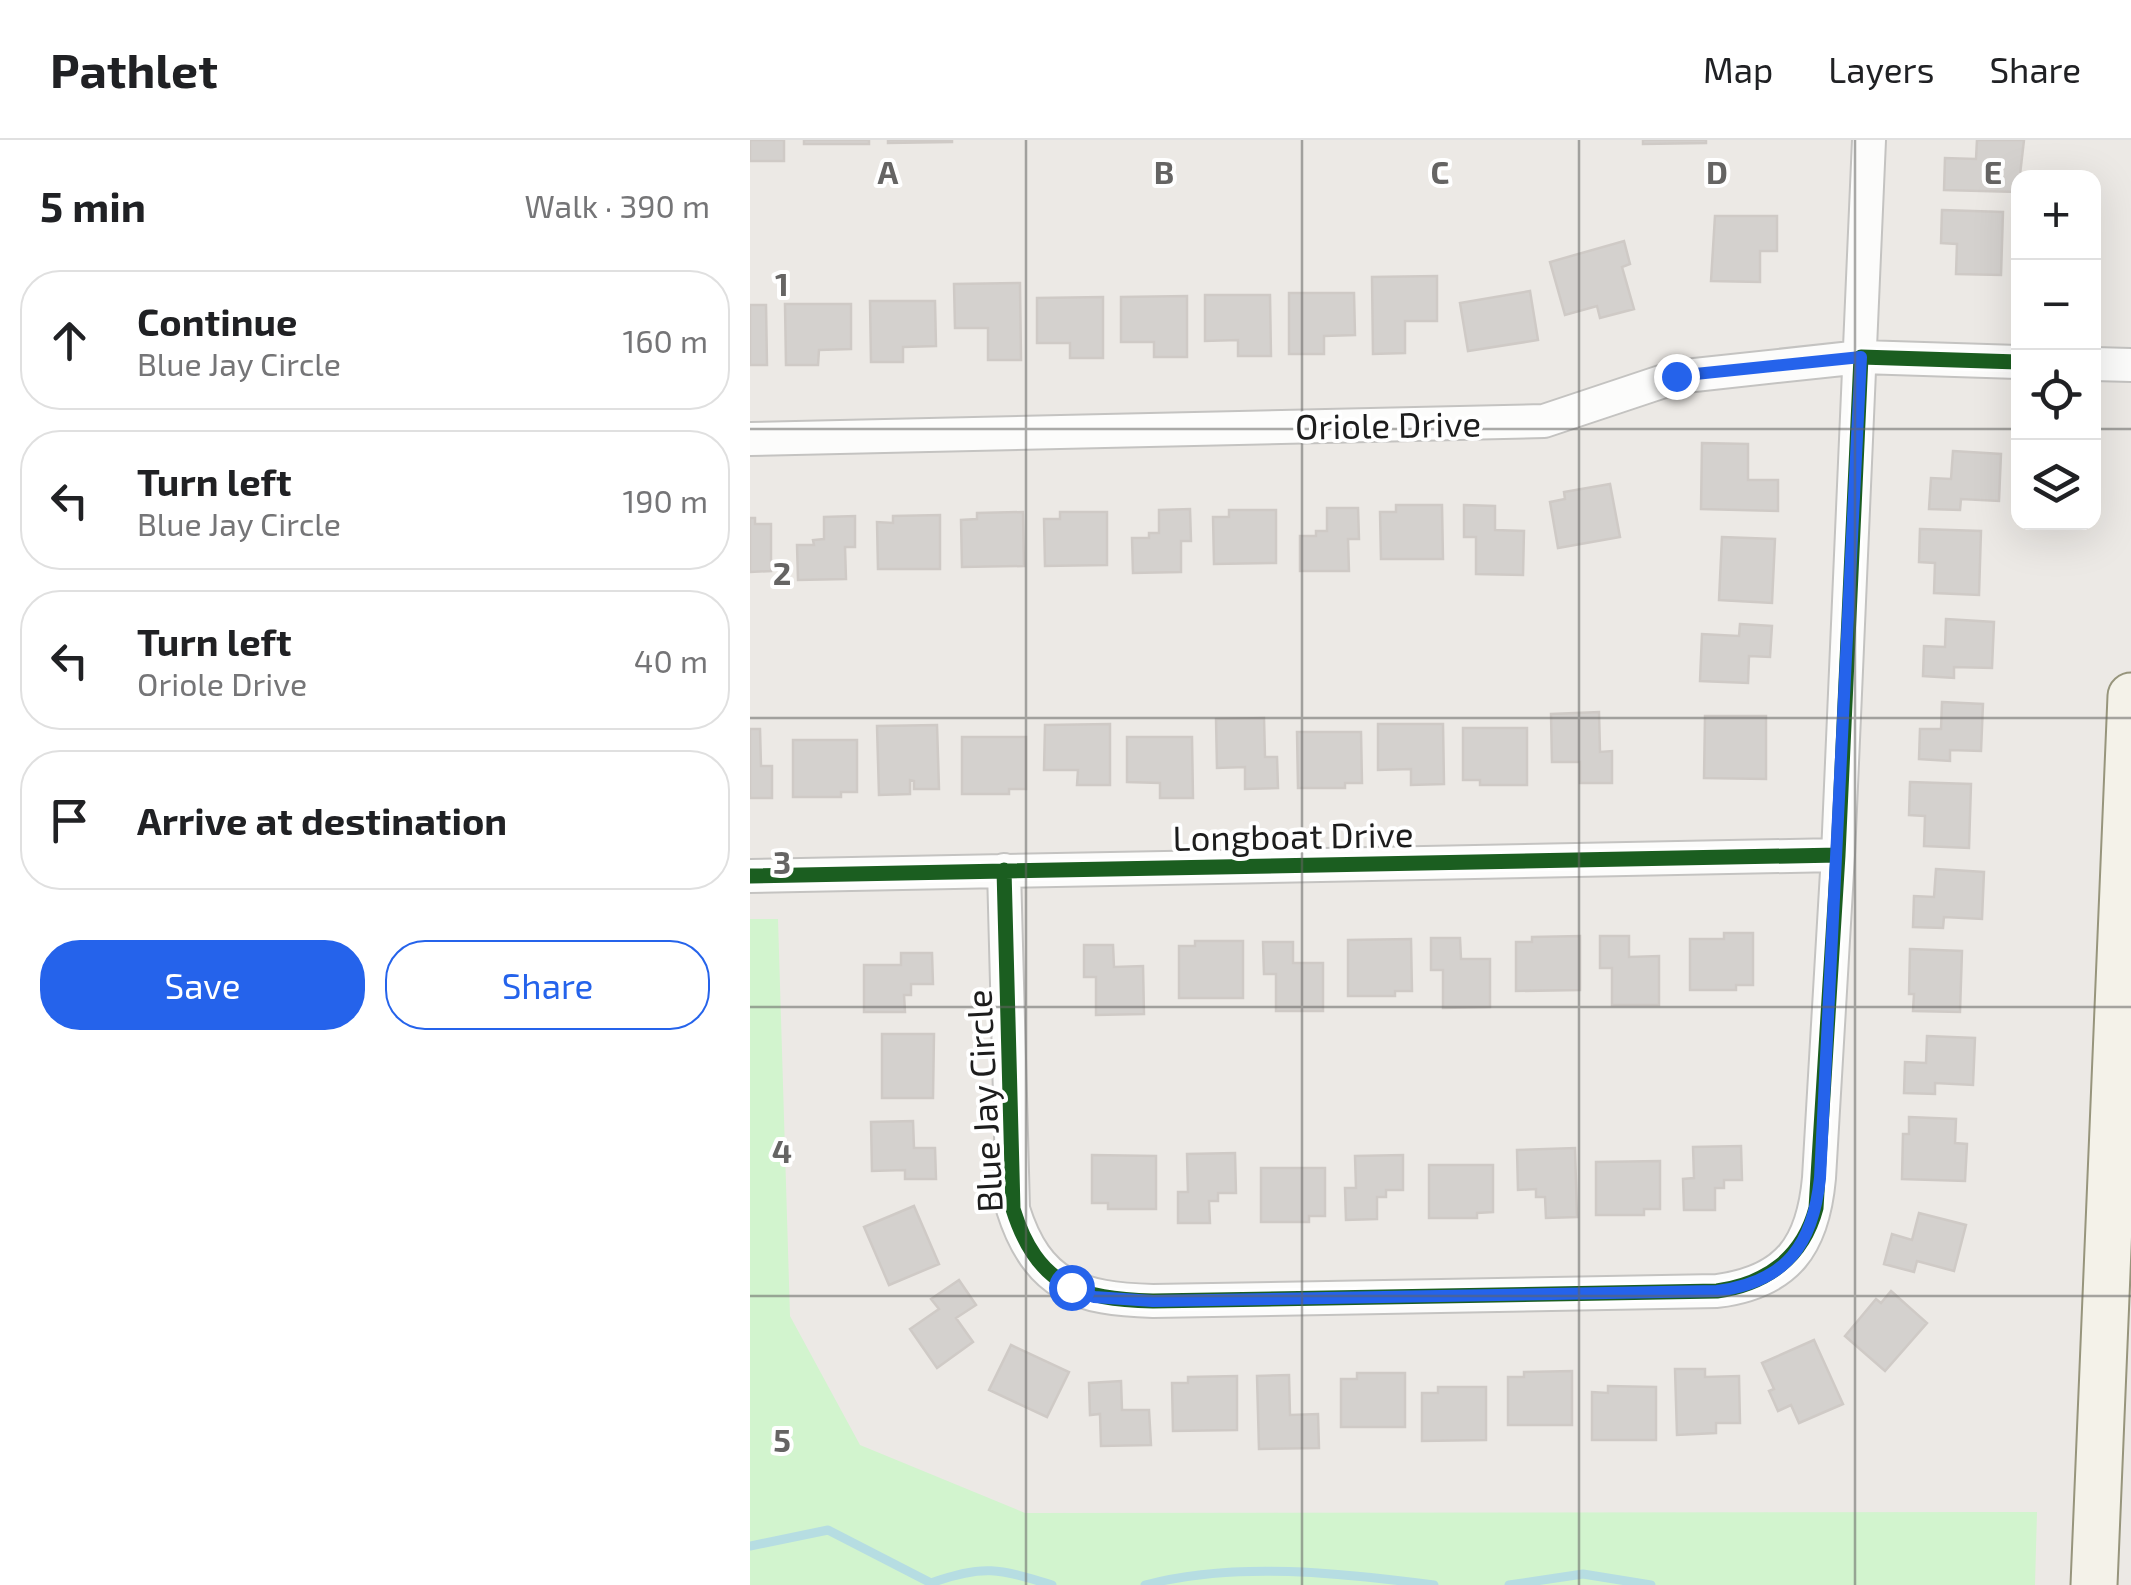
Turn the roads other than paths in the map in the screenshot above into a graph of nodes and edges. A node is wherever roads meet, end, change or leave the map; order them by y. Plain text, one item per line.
1 (1869, 140) edge
2 (1861, 357) junction
3 (2011, 362) edge
4 (2101, 364) edge
5 (2131, 365) edge
6 (750, 439) edge
7 (2131, 696) edge
8 (1838, 855) junction
9 (1004, 870) junction
10 (750, 876) edge
11 (2094, 1585) edge

1 - 2 street, Blue Jay Circle
2 - 3 street, Oriole Drive
2 - 6 street, Oriole Drive
2 - 8 street, Blue Jay Circle
4 - 5 street
7 - 11 street
8 - 9 street, Longboat Drive
8 - 9 street, Blue Jay Circle
9 - 10 street, Longboat Drive

